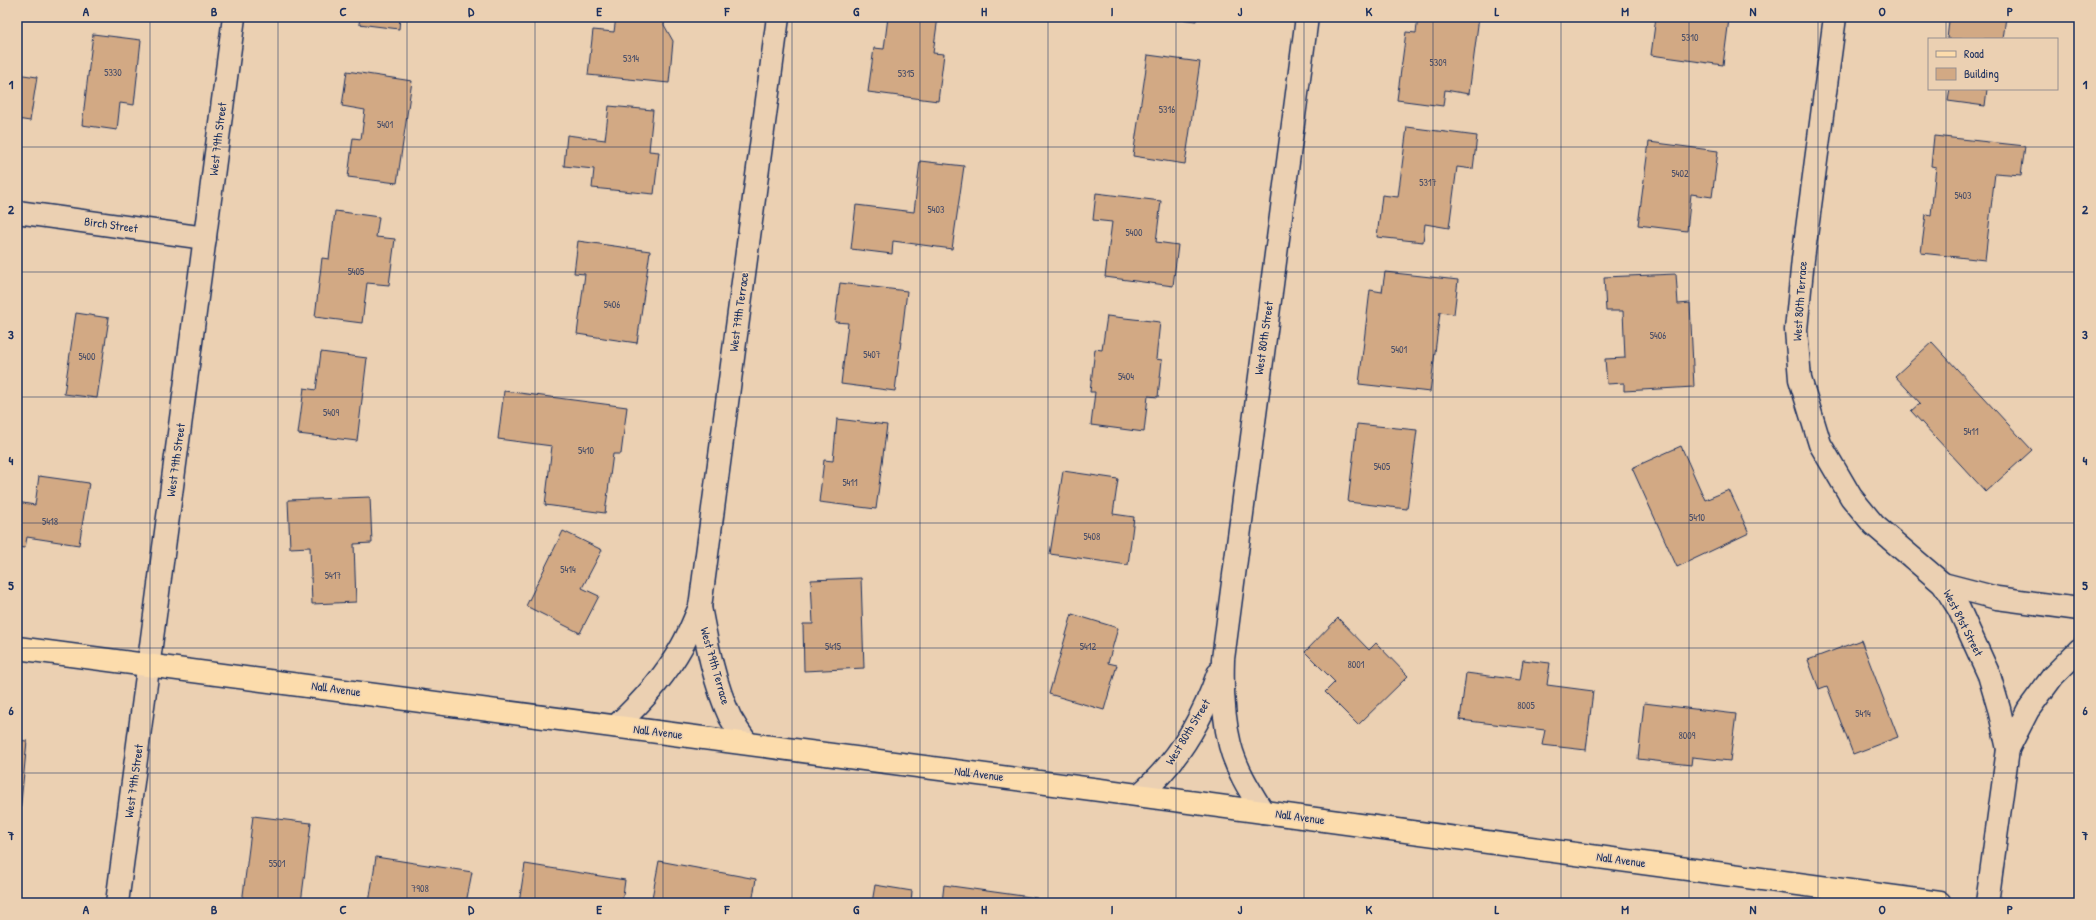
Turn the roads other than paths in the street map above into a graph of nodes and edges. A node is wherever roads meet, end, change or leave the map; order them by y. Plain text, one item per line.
1 (234, 17) edge
2 (778, 17) edge
3 (1307, 17) edge
4 (1835, 17) edge
5 (17, 212) edge
6 (205, 238) junction
7 (1943, 584) junction
8 (700, 607) junction
9 (2079, 609) edge
10 (17, 648) edge
11 (2079, 650) edge
12 (1223, 659) junction
13 (149, 664) junction
14 (616, 726) junction
15 (747, 743) junction
16 (2008, 749) junction
17 (1139, 795) junction
18 (1262, 812) junction
19 (117, 903) edge
20 (1940, 903) edge
21 (1987, 903) edge

1 - 6 street, West 79th Street
2 - 8 street, West 79th Terrace
3 - 12 street, West 80th Street
4 - 7 street, West 80th Terrace
5 - 6 street, Birch Street
6 - 13 street, West 79th Street
7 - 9 street, West 81st Street
7 - 16 street, West 81st Street
8 - 14 street, West 79th Terrace
8 - 15 street, West 79th Terrace
10 - 13 main road, Nall Avenue
11 - 16 street, West 81st Street
12 - 17 street, West 80th Street
12 - 18 street, West 80th Street
13 - 14 main road, Nall Avenue
13 - 19 street, West 79th Street
14 - 15 main road, Nall Avenue
15 - 17 main road, Nall Avenue
16 - 21 street, West 81st Street
17 - 18 main road, Nall Avenue
18 - 20 main road, Nall Avenue

